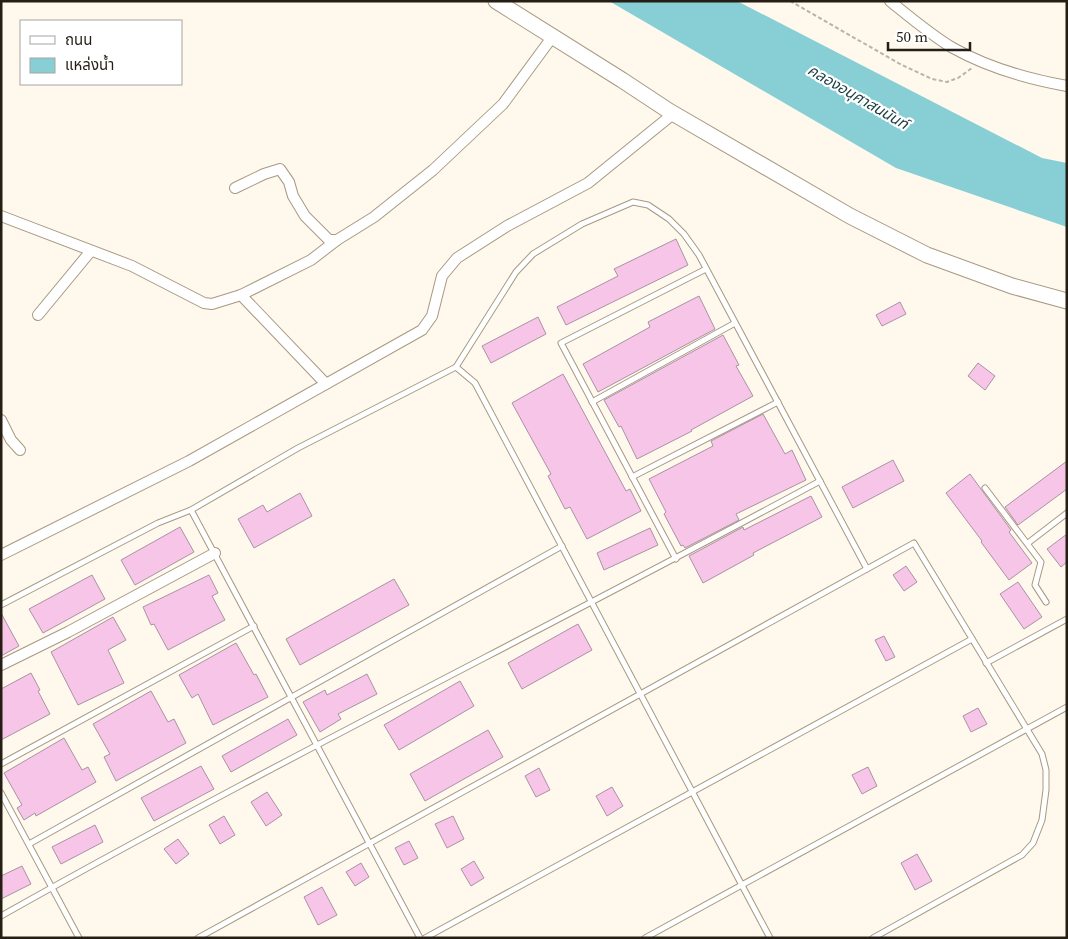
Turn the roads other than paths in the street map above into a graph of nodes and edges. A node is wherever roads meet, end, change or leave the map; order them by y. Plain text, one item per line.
1 (496, 1) edge
2 (890, 1) edge
3 (552, 36) junction
4 (1067, 86) edge
5 (673, 114) junction
6 (235, 188) dead end
7 (1, 216) edge
8 (337, 240) junction
9 (90, 252) junction
10 (706, 269) junction
11 (241, 295) junction
12 (1067, 301) edge
13 (38, 315) dead end
14 (735, 323) junction
15 (456, 367) junction
16 (326, 384) junction
17 (592, 402) junction
18 (778, 402) junction
19 (1, 420) edge
20 (20, 450) dead end
21 (632, 478) junction
22 (820, 481) junction
23 (986, 488) dead end
24 (191, 510) junction
25 (1067, 513) edge
26 (1028, 544) junction
27 (562, 546) junction
28 (215, 553) junction
29 (1, 555) edge
30 (676, 559) junction
31 (867, 569) junction
32 (591, 601) junction
33 (1046, 602) dead end
34 (1, 605) edge
35 (1067, 619) edge
36 (254, 626) junction
37 (972, 639) junction
38 (986, 663) junction
39 (1, 665) edge
40 (640, 694) junction
41 (292, 697) junction
42 (1067, 707) edge
43 (1026, 729) junction
44 (317, 745) junction
45 (1, 764) edge
46 (692, 792) junction
47 (1, 793) edge
48 (370, 843) junction
49 (28, 844) junction
50 (742, 885) junction
51 (52, 887) junction
52 (1, 916) edge
53 (79, 938) edge
54 (198, 938) edge
55 (420, 938) edge
56 (425, 938) edge
57 (644, 938) edge
58 (770, 938) edge
59 (873, 938) edge

1 - 3 main road
2 - 4 street
3 - 5 main road
3 - 8 street
5 - 12 main road
5 - 16 street
6 - 8 street
7 - 9 street
8 - 11 street
9 - 11 street
9 - 13 street
10 - 14 lane
10 - 15 lane
10 - 17 lane
11 - 16 street
14 - 17 lane
14 - 18 lane
15 - 24 lane
15 - 27 lane
16 - 29 street
17 - 21 lane
18 - 21 lane
18 - 22 lane
19 - 20 street
21 - 30 lane
22 - 30 lane
22 - 31 lane
23 - 26 lane
24 - 28 lane
24 - 34 lane
25 - 26 lane
26 - 33 lane
27 - 32 lane
27 - 41 lane
28 - 36 lane
28 - 39 street
30 - 32 lane
31 - 37 lane
31 - 40 lane
32 - 40 lane
32 - 44 lane
35 - 38 lane
36 - 41 lane
36 - 45 lane
37 - 38 lane
37 - 46 lane
38 - 43 lane
40 - 46 lane
40 - 48 lane
41 - 44 lane
41 - 49 lane
42 - 43 lane
43 - 50 lane
43 - 59 lane
44 - 48 lane
44 - 51 lane
46 - 50 lane
46 - 56 lane
47 - 49 lane
48 - 54 lane
48 - 55 lane
49 - 51 lane
50 - 57 lane
50 - 58 lane
51 - 52 lane
51 - 53 lane

